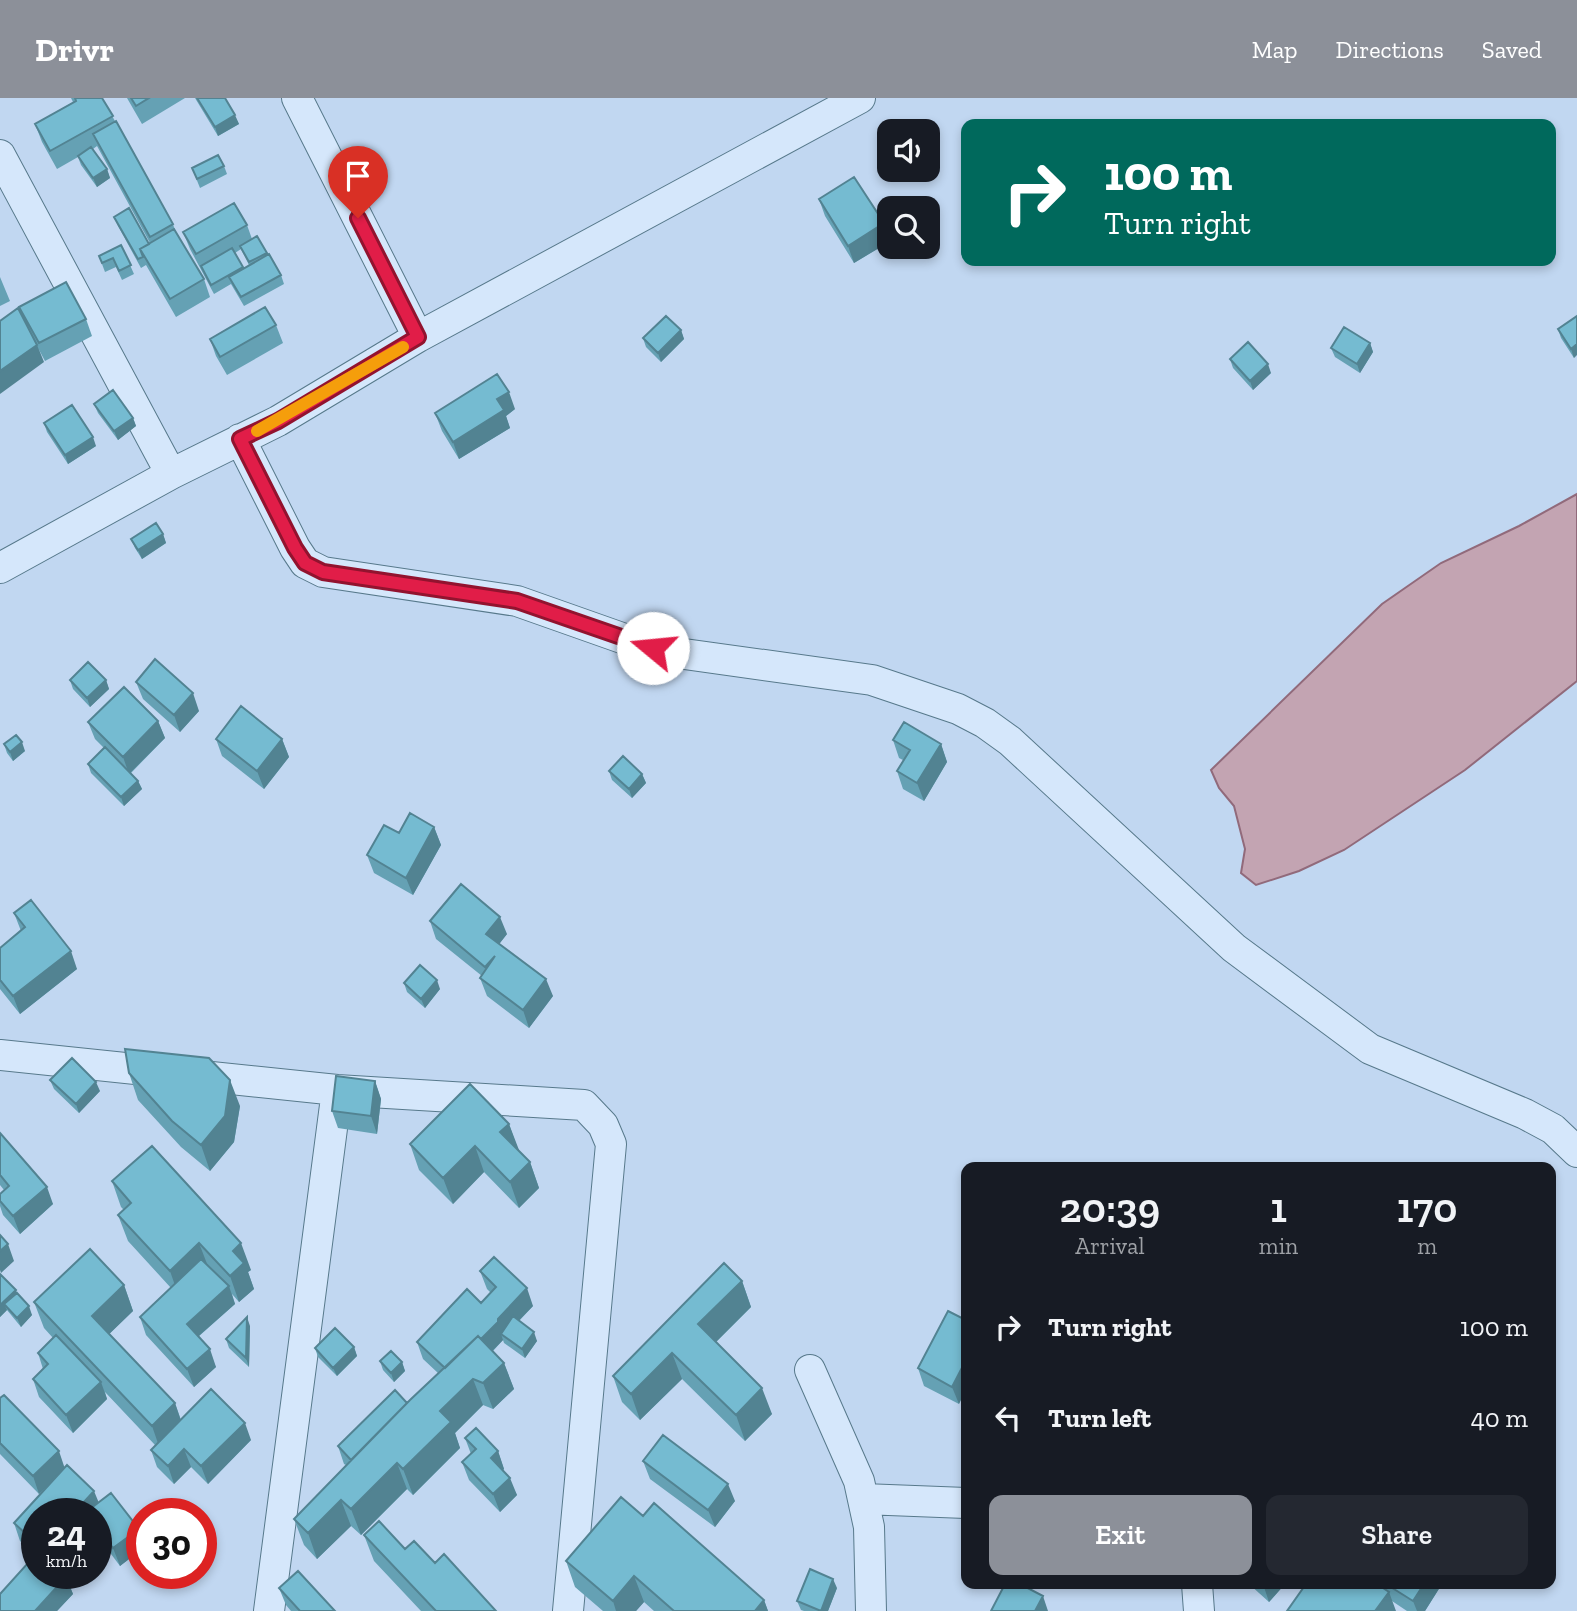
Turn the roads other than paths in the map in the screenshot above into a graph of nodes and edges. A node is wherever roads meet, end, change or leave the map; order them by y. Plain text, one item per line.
1 (297, 98) edge
2 (860, 98) edge
3 (0, 155) edge
4 (418, 337) junction
5 (240, 439) junction
6 (171, 474) junction
7 (0, 568) edge
8 (0, 1055) edge
9 (337, 1090) junction
10 (1577, 1152) edge
11 (810, 1370) dead end
12 (863, 1499) junction
13 (961, 1503) edge
14 (1197, 1589) edge
15 (269, 1611) edge
16 (568, 1611) edge
17 (871, 1611) edge
18 (1199, 1611) edge

1 - 4 street
2 - 4 street
3 - 6 street
4 - 5 street
5 - 6 street
5 - 10 street
6 - 7 street
8 - 9 street
9 - 15 street
9 - 16 street
11 - 12 street
12 - 13 street
12 - 17 street
14 - 18 street

